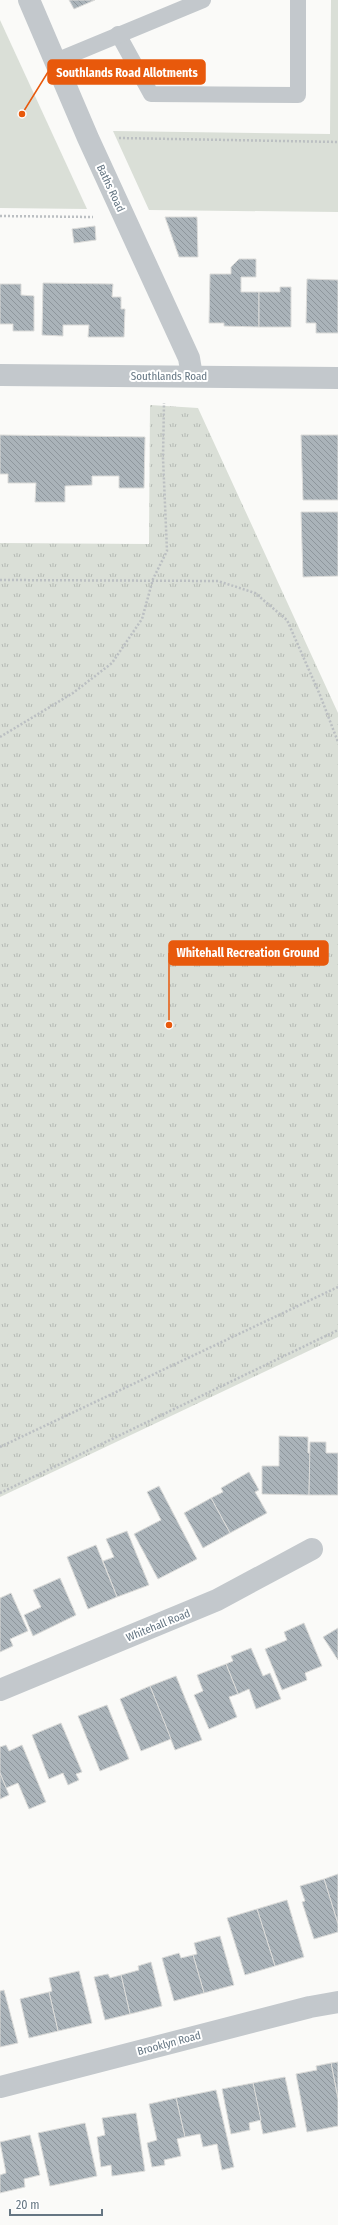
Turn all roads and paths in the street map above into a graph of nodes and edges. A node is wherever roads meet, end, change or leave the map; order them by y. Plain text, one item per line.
1 (29, 0) edge
2 (203, 0) edge
3 (298, 0) edge
4 (118, 34) junction
5 (56, 61) junction
6 (88, 138) junction
7 (338, 142) edge
8 (0, 216) edge
9 (125, 217) junction
10 (0, 375) edge
11 (164, 376) junction
12 (192, 376) junction
13 (338, 378) edge
14 (153, 579) junction
15 (0, 580) edge
16 (0, 737) edge
17 (338, 742) edge
18 (338, 1287) edge
19 (338, 1330) edge
20 (0, 1447) edge
21 (0, 1493) edge
22 (312, 1549) dead end
23 (0, 1690) edge
24 (338, 2002) edge
25 (0, 2087) edge

1 - 5 street, Baths Road
2 - 4 lane
3 - 4 lane
4 - 5 lane
5 - 6 street, Baths Road
6 - 7 path
6 - 9 street, Baths Road
8 - 9 path
9 - 12 street, Baths Road
10 - 11 street, Southlands Road
11 - 12 street, Southlands Road
11 - 14 path
12 - 13 street, Southlands Road
14 - 15 path
14 - 16 path
14 - 17 path
18 - 20 path
19 - 21 path
22 - 23 street, Whitehall Road
24 - 25 street, Brooklyn Road

